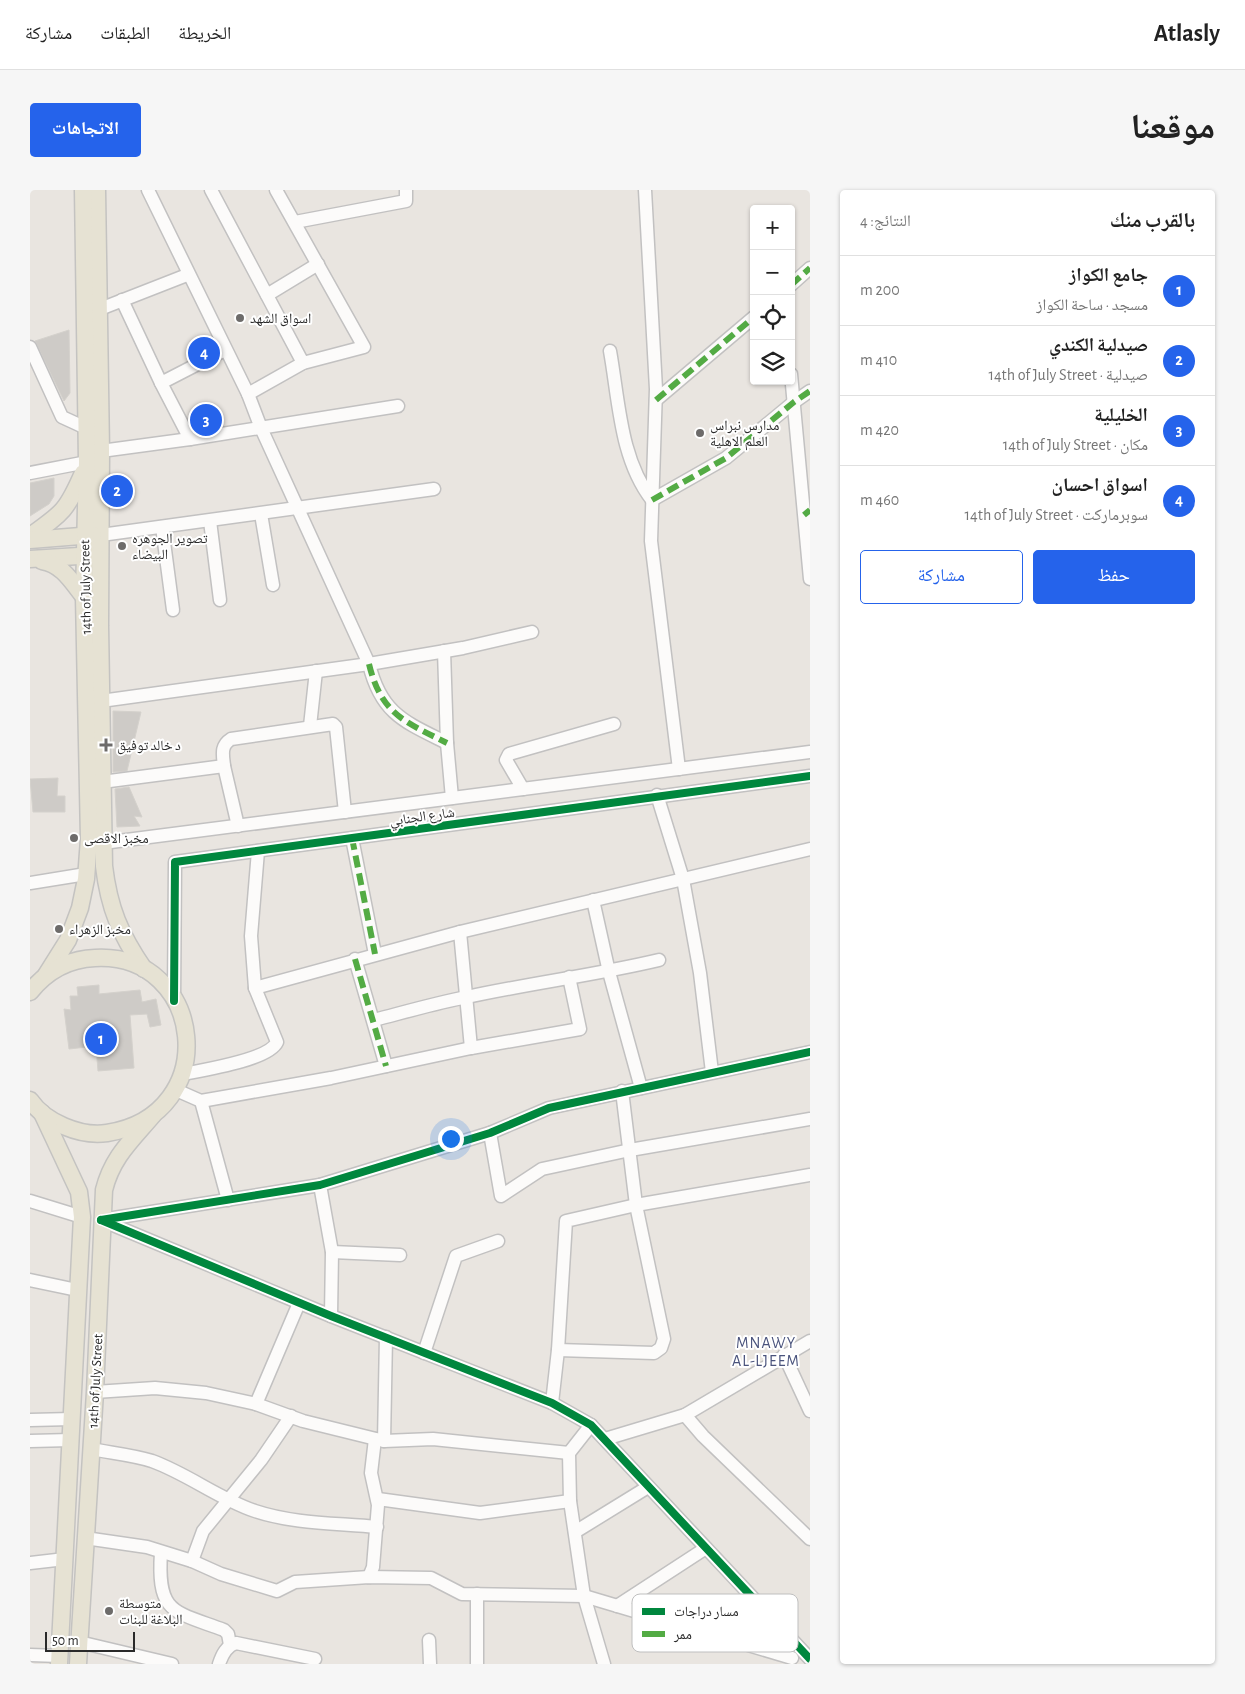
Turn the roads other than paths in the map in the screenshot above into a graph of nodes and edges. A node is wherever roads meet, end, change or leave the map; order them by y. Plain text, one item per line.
1 (83, 190) edge
2 (97, 190) edge
3 (148, 190) edge
4 (211, 190) edge
5 (276, 190) edge
6 (406, 190) edge
7 (646, 190) edge
8 (295, 222) junction
9 (318, 264) junction
10 (810, 268) edge
11 (187, 275) junction
12 (795, 281) edge
13 (267, 295) junction
14 (122, 300) junction
15 (100, 309) junction
16 (750, 320) edge
17 (30, 347) edge
18 (225, 350) junction
19 (610, 351) dead end
20 (303, 363) junction
21 (161, 383) junction
22 (792, 385) edge
23 (810, 391) edge
24 (248, 394) junction
25 (656, 400) junction
26 (794, 402) junction
27 (398, 406) dead end
28 (86, 428) junction
29 (261, 428) junction
30 (190, 439) junction
31 (101, 451) junction
32 (88, 462) junction
33 (30, 473) edge
34 (434, 489) dead end
35 (652, 500) junction
36 (299, 509) junction
37 (807, 513) edge
38 (261, 514) junction
39 (210, 521) junction
40 (162, 527) junction
41 (92, 536) junction
42 (30, 538) edge
43 (92, 555) junction
44 (31, 559) edge
45 (810, 579) edge
46 (273, 585) dead end
47 (84, 597) junction
48 (220, 600) dead end
49 (173, 610) dead end
50 (532, 632) dead end
51 (444, 651) junction
52 (369, 664) junction
53 (316, 671) junction
54 (101, 701) junction
55 (614, 724) dead end
56 (310, 726) junction
57 (447, 743) junction
58 (810, 752) edge
59 (224, 766) junction
60 (679, 769) junction
61 (810, 776) edge
62 (102, 782) junction
63 (523, 789) junction
64 (657, 796) junction
65 (452, 798) junction
66 (345, 812) junction
67 (238, 826) junction
68 (352, 838) junction
69 (103, 843) junction
70 (810, 849) edge
71 (258, 851) junction
72 (86, 874) junction
73 (683, 879) junction
74 (30, 883) edge
75 (593, 900) junction
76 (460, 932) junction
77 (375, 954) junction
78 (355, 959) junction
79 (660, 960) dead end
80 (144, 969) junction
81 (609, 972) junction
82 (569, 977) junction
83 (36, 983) edge
84 (256, 988) junction
85 (466, 997) junction
86 (174, 1001) junction
87 (374, 1020) junction
88 (471, 1048) junction
89 (810, 1052) edge
90 (386, 1066) junction
91 (712, 1072) junction
92 (183, 1074) junction
93 (641, 1088) junction
94 (176, 1090) junction
95 (622, 1091) junction
96 (201, 1101) junction
97 (34, 1105) edge
98 (153, 1115) junction
99 (810, 1120) edge
100 (490, 1134) junction
101 (630, 1150) junction
102 (810, 1175) edge
103 (320, 1185) junction
104 (228, 1200) junction
105 (30, 1201) edge
106 (636, 1205) junction
107 (82, 1217) junction
108 (101, 1220) junction
109 (498, 1241) dead end
110 (332, 1252) junction
111 (400, 1255) dead end
112 (30, 1280) edge
113 (77, 1290) junction
114 (299, 1302) junction
115 (331, 1316) junction
116 (386, 1337) junction
117 (810, 1341) edge
118 (558, 1350) junction
119 (424, 1353) junction
120 (784, 1355) junction
121 (95, 1392) junction
122 (552, 1402) junction
123 (256, 1404) junction
124 (810, 1411) edge
125 (686, 1415) junction
126 (291, 1416) junction
127 (72, 1419) junction
128 (30, 1420) edge
129 (591, 1425) junction
130 (71, 1440) junction
131 (379, 1440) junction
132 (605, 1440) junction
133 (30, 1441) edge
134 (91, 1449) junction
135 (569, 1454) junction
136 (648, 1487) junction
137 (378, 1499) junction
138 (228, 1500) junction
139 (570, 1501) junction
140 (377, 1527) junction
141 (575, 1532) junction
142 (85, 1538) junction
143 (810, 1539) edge
144 (706, 1548) junction
145 (161, 1552) junction
146 (65, 1559) junction
147 (192, 1561) junction
148 (30, 1563) edge
149 (369, 1577) junction
150 (477, 1594) junction
151 (635, 1594) edge
152 (749, 1594) edge
153 (584, 1596) junction
154 (632, 1596) edge
155 (616, 1606) junction
156 (632, 1611) edge
157 (429, 1640) dead end
158 (79, 1642) junction
159 (230, 1644) junction
160 (798, 1646) edge
161 (772, 1652) edge
162 (30, 1656) edge
163 (792, 1658) dead end
164 (315, 1659) dead end
165 (810, 1659) edge
166 (60, 1660) edge
167 (78, 1664) edge
168 (172, 1664) edge
169 (219, 1664) edge
170 (430, 1664) edge
171 (477, 1664) edge
172 (604, 1664) edge

1 - 28 main road, 14th of July Street
2 - 15 main road, 14th of July Street
3 - 11 street
4 - 13 street
5 - 8 street
6 - 8 street
7 - 25 street
8 - 9 street
9 - 13 street
9 - 20 street
10 - 12 street
11 - 14 street
11 - 18 street
13 - 20 street
14 - 15 street
14 - 21 street
15 - 31 main road, 14th of July Street
16 - 25 street
17 - 28 street
18 - 21 street
18 - 24 street
19 - 35 street
20 - 24 street
21 - 30 street
22 - 26 street
23 - 26 street
24 - 29 street
25 - 35 street
26 - 35 street
26 - 37 street
27 - 29 street
28 - 32 main road, 14th of July Street
29 - 30 street
29 - 36 street
30 - 31 street
31 - 41 main road, 14th of July Street
32 - 33 street
32 - 41 main road, 14th of July Street
32 - 42 main road
34 - 36 street
35 - 60 street
36 - 38 street
36 - 52 street
37 - 45 street
38 - 39 street
38 - 46 street
39 - 40 street
39 - 48 street
40 - 41 street
40 - 49 street
41 - 42 main road
41 - 43 main road, 14th of July Street
43 - 44 main road
43 - 47 main road, 14th of July Street
43 - 54 main road, 14th of July Street
44 - 47 main road
47 - 72 main road, 14th of July Street
50 - 51 street
51 - 52 street
51 - 57 street
52 - 53 street
52 - 57 street
53 - 54 street
53 - 56 street
54 - 62 main road, 14th of July Street
55 - 63 street
56 - 59 street
56 - 66 street
57 - 65 street
58 - 60 street, شارع الجنابي
59 - 62 street
59 - 67 street
60 - 63 street, شارع الجنابي
61 - 64 street, شارع الجنابي
62 - 69 main road, 14th of July Street
63 - 65 street, شارع الجنابي
64 - 68 street, شارع الجنابي
64 - 73 street
65 - 66 street, شارع الجنابي
66 - 67 street, شارع الجنابي
67 - 69 street, شارع الجنابي
68 - 71 street, شارع الجنابي
68 - 77 street
69 - 80 main road, 14th of July Street
70 - 73 street
71 - 84 street
71 - 86 street, شارع الجنابي
72 - 74 street
72 - 83 main road, 14th of July Street
73 - 75 street
73 - 91 street
75 - 76 street
75 - 81 street
76 - 77 street
76 - 85 street
77 - 78 street
78 - 84 street
78 - 87 street
79 - 81 street
80 - 83 main road
80 - 86 main road, 14th of July Street
81 - 82 street
81 - 93 street
82 - 85 street
82 - 88 street
84 - 92 street
85 - 87 street
85 - 88 street
86 - 92 main road, 14th of July Street
87 - 90 street
88 - 90 street
89 - 91 street
90 - 96 street
91 - 93 street
92 - 94 main road, 14th of July Street
93 - 95 street
94 - 96 street
94 - 98 main road, 14th of July Street
95 - 100 street
95 - 101 street
96 - 104 street
97 - 98 main road
97 - 107 main road, 14th of July Street
98 - 108 main road, 14th of July Street
99 - 101 street
100 - 101 street
100 - 103 street
101 - 106 street
102 - 106 street
103 - 104 street
103 - 110 street
104 - 108 street
105 - 107 street
106 - 118 street
106 - 118 street
107 - 113 main road, 14th of July Street
108 - 114 street
108 - 121 main road, 14th of July Street
109 - 119 street
110 - 111 street
110 - 115 street
112 - 113 street
113 - 127 main road, 14th of July Street
114 - 115 street
114 - 123 street
115 - 116 street
116 - 119 street
116 - 131 street
117 - 120 street
118 - 122 street
119 - 122 street
120 - 124 street
120 - 125 street
121 - 123 street
121 - 134 main road, 14th of July Street
122 - 129 street
123 - 126 street
125 - 132 street
125 - 143 street
126 - 131 street
126 - 138 street
127 - 128 street
127 - 130 main road, 14th of July Street
129 - 132 street
129 - 135 street
130 - 133 street
130 - 146 main road, 14th of July Street
131 - 135 street
131 - 137 street
132 - 136 street
134 - 138 street
134 - 142 main road, 14th of July Street
135 - 139 street
136 - 141 street
136 - 144 street
137 - 139 street
137 - 140 street
138 - 140 street
138 - 147 street
139 - 141 street
140 - 149 street
141 - 153 street
142 - 145 street
142 - 158 main road, 14th of July Street
144 - 151 street
144 - 152 street
145 - 147 street
145 - 159 street
146 - 148 street
146 - 166 main road, 14th of July Street
147 - 149 street
149 - 150 street
150 - 153 street
150 - 171 street
153 - 155 street
153 - 172 street
154 - 155 street
155 - 156 street
157 - 170 street
158 - 167 main road, 14th of July Street
158 - 168 street
159 - 164 street
159 - 169 street
160 - 165 street
161 - 163 street
162 - 166 street

